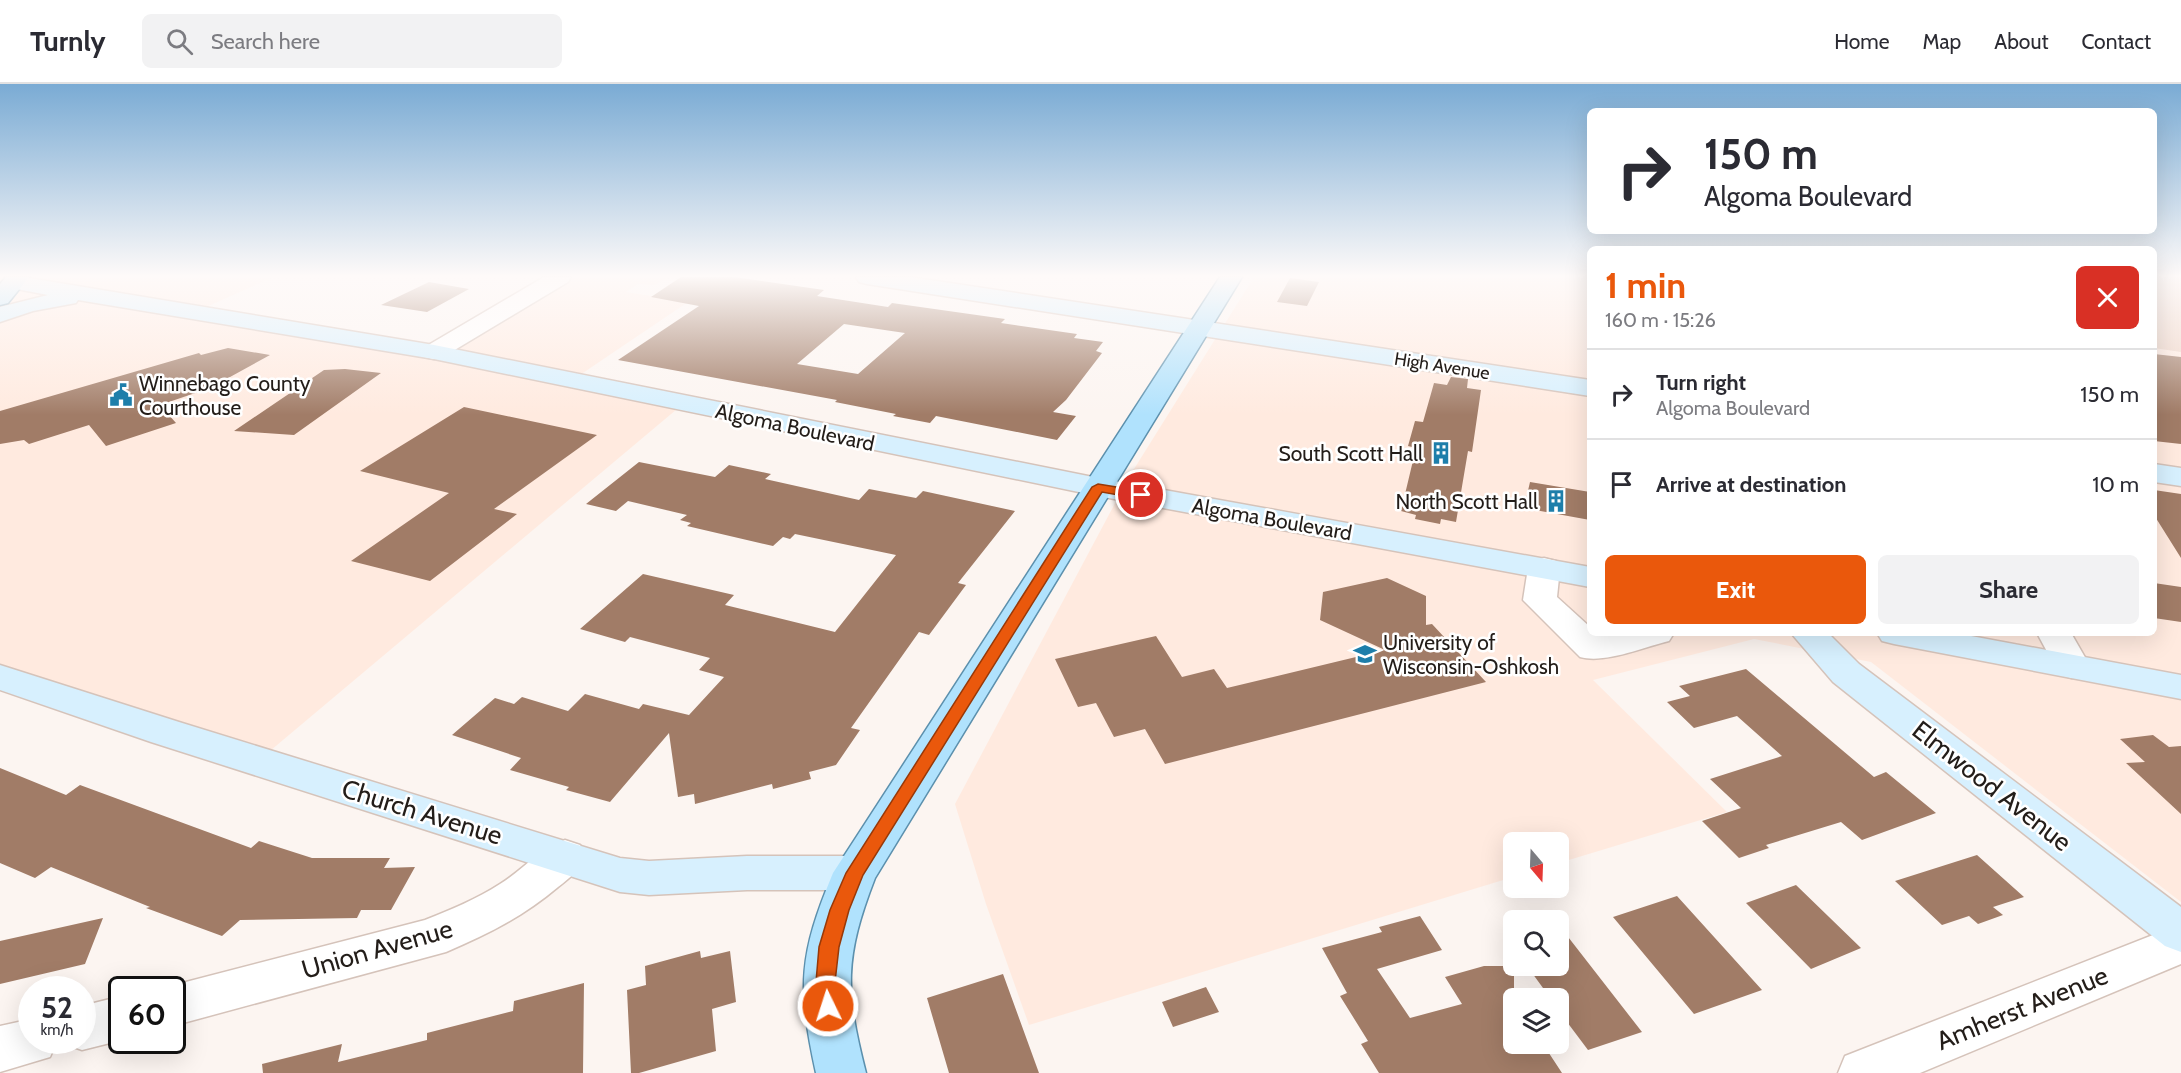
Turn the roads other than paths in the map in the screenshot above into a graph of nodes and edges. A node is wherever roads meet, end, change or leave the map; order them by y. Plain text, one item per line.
1 (262, 323) edge
2 (482, 323) edge
3 (1181, 323) edge
4 (1202, 323) edge
5 (1200, 326) junction
6 (434, 352) junction
7 (1587, 388) edge
8 (2157, 473) edge
9 (2181, 477) edge
10 (1098, 487) junction
11 (1544, 568) junction
12 (1587, 576) edge
13 (1645, 636) edge
14 (1811, 636) edge
15 (1910, 636) edge
16 (2056, 636) edge
17 (2072, 666) junction
18 (0, 677) edge
19 (2181, 687) edge
20 (565, 857) junction
21 (855, 873) junction
22 (2181, 933) edge
23 (2181, 943) edge
24 (186, 1001) edge
25 (18, 1044) edge
26 (0, 1049) edge
27 (841, 1073) edge
28 (1863, 1073) edge

1 - 6 main road, Algoma Boulevard
2 - 6 street
3 - 5 main road, High Avenue
4 - 5 main road
5 - 7 main road, High Avenue
5 - 10 main road
6 - 10 main road, Algoma Boulevard
8 - 9 main road
10 - 11 main road, Algoma Boulevard
10 - 21 main road
11 - 12 main road, Algoma Boulevard
11 - 13 street
14 - 22 main road, Elmwood Avenue
15 - 17 main road
16 - 17 street
17 - 19 main road
18 - 20 main road, Church Avenue
20 - 21 main road, Church Avenue
20 - 24 street, Union Avenue
21 - 27 main road
23 - 28 street, Amherst Avenue
25 - 26 street

